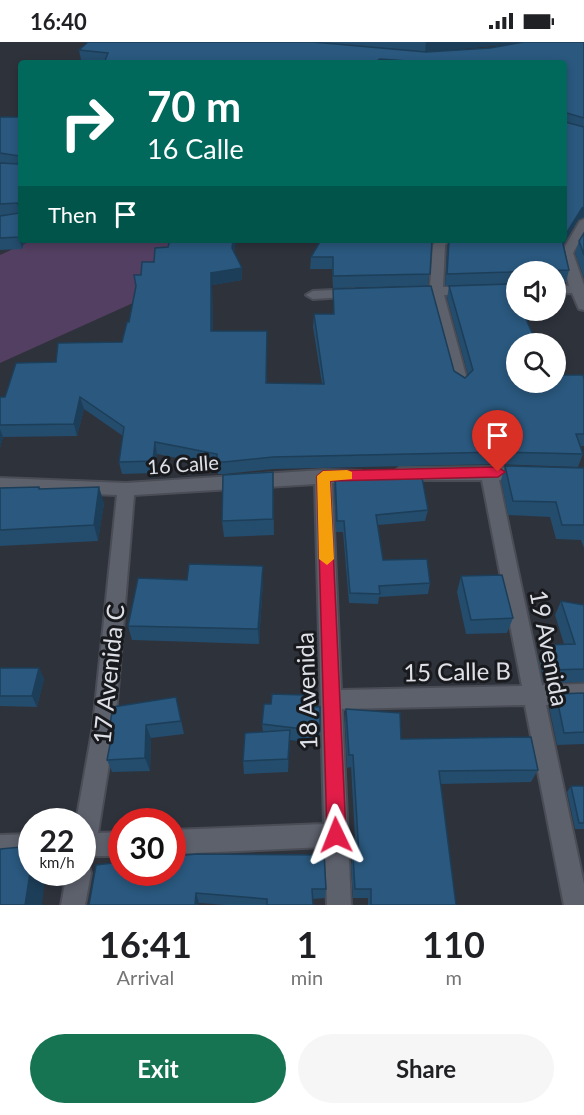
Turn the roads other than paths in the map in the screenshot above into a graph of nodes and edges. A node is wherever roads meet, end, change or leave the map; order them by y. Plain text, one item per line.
1 (584, 223) edge
2 (441, 243) edge
3 (506, 290) edge
4 (580, 290) edge
5 (436, 291) junction
6 (396, 292) edge
7 (372, 293) edge
8 (313, 295) dead end
9 (584, 306) edge
10 (461, 384) edge
11 (489, 472) junction
12 (540, 474) edge
13 (323, 476) junction
14 (0, 484) edge
15 (126, 489) junction
16 (584, 694) edge
17 (534, 695) junction
18 (331, 700) junction
19 (90, 808) edge
20 (336, 835) junction
21 (186, 841) edge
22 (18, 846) edge
23 (0, 847) edge
24 (77, 886) edge
25 (73, 905) edge
26 (339, 905) edge
27 (576, 905) edge

1 - 4 street
2 - 5 street
3 - 5 street
4 - 9 street
5 - 6 street
5 - 10 street
7 - 8 street
11 - 12 street, 16 Calle
11 - 13 street, 16 Calle
11 - 17 street, 19 Avenida
13 - 15 street, 16 Calle
13 - 18 street, 18 Avenida
14 - 15 street, 16 Calle
15 - 19 street, 17 Avenida C
16 - 17 street, 15 Calle B
17 - 18 street, 15 Calle B
17 - 27 street, 19 Avenida
18 - 20 street, 18 Avenida
20 - 21 street
20 - 26 street, 18 Avenida
22 - 23 street
24 - 25 street

